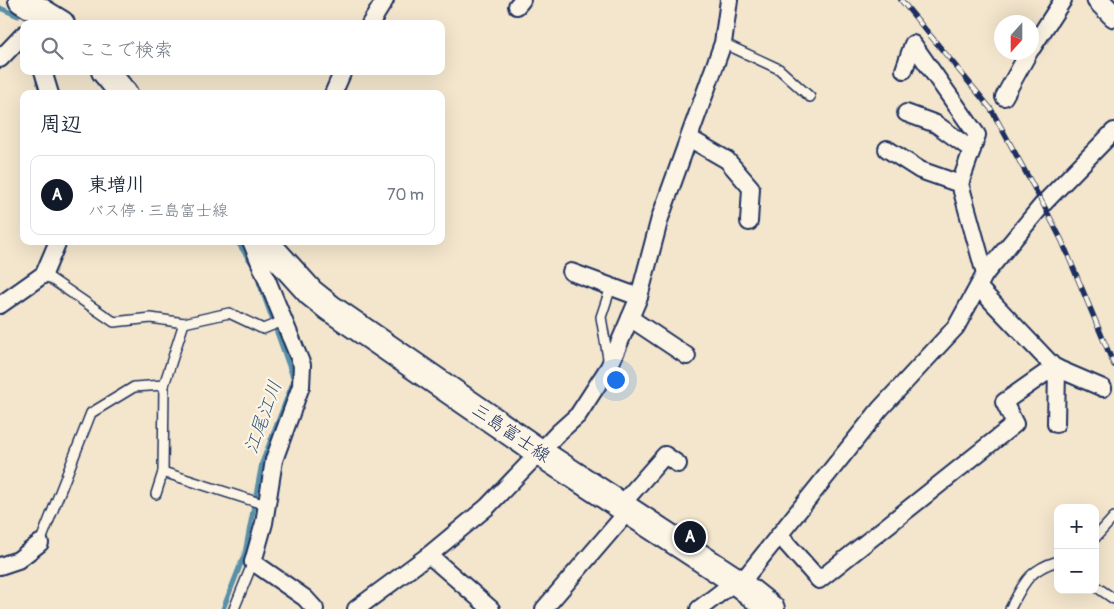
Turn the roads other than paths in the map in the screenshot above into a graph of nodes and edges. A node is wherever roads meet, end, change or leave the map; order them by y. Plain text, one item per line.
1 (385, 0) edge
2 (729, 0) edge
3 (1063, 0) edge
4 (1098, 0) edge
5 (26, 9) edge
6 (1114, 16) edge
7 (52, 20) edge
8 (372, 20) edge
9 (1039, 37) edge
10 (20, 38) edge
11 (723, 43) junction
12 (0, 59) edge
13 (1025, 60) edge
14 (904, 70) dead end
15 (44, 75) edge
16 (108, 75) edge
17 (341, 75) edge
18 (49, 90) edge
19 (121, 90) edge
20 (335, 90) edge
21 (810, 97) dead end
22 (1004, 97) dead end
23 (906, 113) dead end
24 (1114, 131) edge
25 (689, 138) junction
26 (887, 149) dead end
27 (972, 150) junction
28 (960, 184) junction
29 (748, 222) dead end
30 (56, 245) edge
31 (253, 245) edge
32 (268, 245) edge
33 (571, 272) dead end
34 (44, 274) junction
35 (982, 281) junction
36 (611, 287) junction
37 (639, 297) junction
38 (0, 305) edge
39 (630, 318) junction
40 (283, 322) junction
41 (184, 323) junction
42 (687, 356) dead end
43 (609, 367) junction
44 (1055, 367) junction
45 (164, 385) junction
46 (1103, 388) dead end
47 (1056, 424) dead end
48 (539, 452) junction
49 (678, 464) dead end
50 (163, 472) junction
51 (156, 494) dead end
52 (266, 505) junction
53 (625, 507) junction
54 (1114, 517) edge
55 (1099, 534) edge
56 (780, 536) junction
57 (40, 543) joint
58 (429, 555) junction
59 (252, 562) junction
60 (1054, 562) edge
61 (0, 566) edge
62 (738, 583) junction
63 (1099, 589) edge
64 (1114, 599) edge
65 (234, 609) edge
66 (315, 609) edge
67 (356, 609) edge
68 (491, 609) edge
69 (544, 609) edge
70 (699, 609) edge
71 (771, 609) edge
72 (1010, 609) edge

1 - 8 street
2 - 11 street
3 - 9 street
4 - 6 street
5 - 7 main road
10 - 12 street
11 - 21 lane
11 - 25 street
13 - 22 street
14 - 27 street
15 - 18 street
16 - 19 main road
17 - 20 street
23 - 27 street
24 - 35 street
25 - 29 street
25 - 37 street
26 - 28 street
27 - 28 street
28 - 35 street
30 - 34 street
31 - 40 street
32 - 48 main road, 三島富士線
33 - 36 street
34 - 38 street
34 - 41 lane
35 - 44 street
35 - 56 street
36 - 37 street
36 - 43 lane
37 - 39 street
39 - 42 street
39 - 43 street
40 - 41 lane
40 - 52 street
41 - 45 lane
43 - 48 street
44 - 46 street
44 - 47 street
44 - 56 street
45 - 50 lane
45 - 57 lane
48 - 53 main road, 三島富士線
48 - 58 street
49 - 53 street
50 - 51 lane
50 - 52 lane
52 - 59 street
53 - 62 main road, 三島富士線
53 - 69 street
54 - 55 lane
56 - 62 street
57 - 61 street
58 - 67 street
58 - 68 street
59 - 65 lane
59 - 66 street
60 - 72 lane
62 - 70 street
62 - 71 main road, 三島富士線
63 - 64 lane

